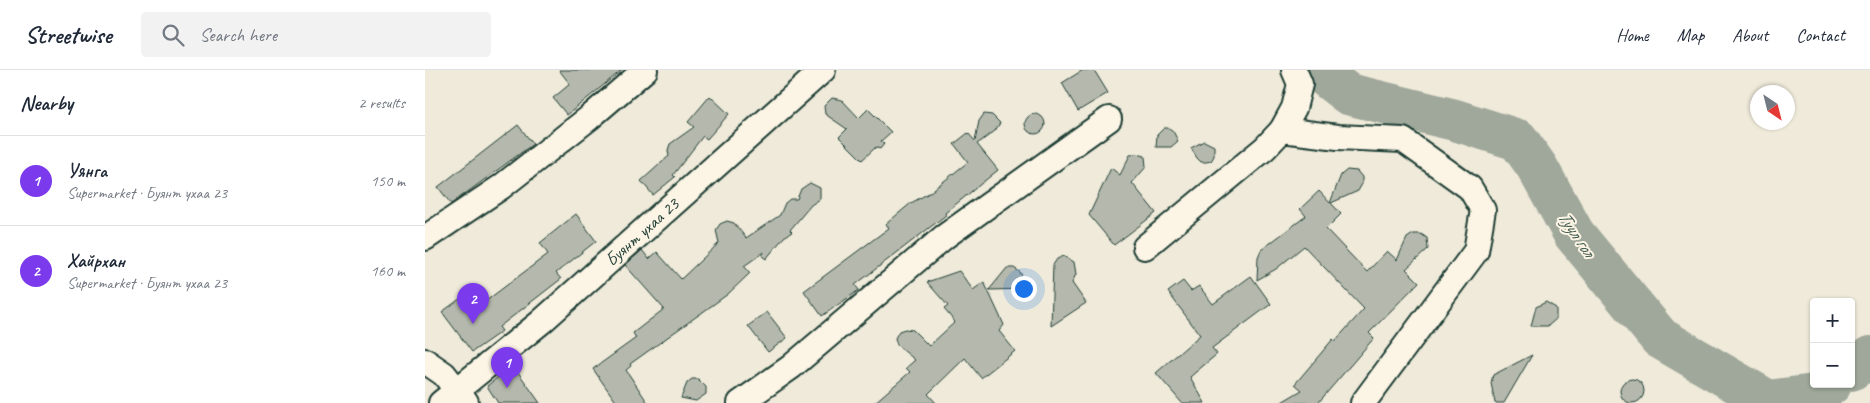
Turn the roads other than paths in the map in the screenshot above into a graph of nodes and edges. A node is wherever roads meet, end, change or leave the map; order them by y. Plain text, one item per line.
1 (645, 70) edge
2 (823, 70) edge
3 (1295, 70) edge
4 (1109, 119) dead end
5 (1282, 130) junction
6 (425, 238) edge
7 (1145, 247) dead end
8 (425, 361) edge
9 (455, 399) edge
10 (740, 403) edge
11 (1363, 403) edge

1 - 6 street
2 - 9 street, Буянт ухаа 23
3 - 5 street
4 - 10 street
5 - 7 street
5 - 11 street
8 - 9 street

